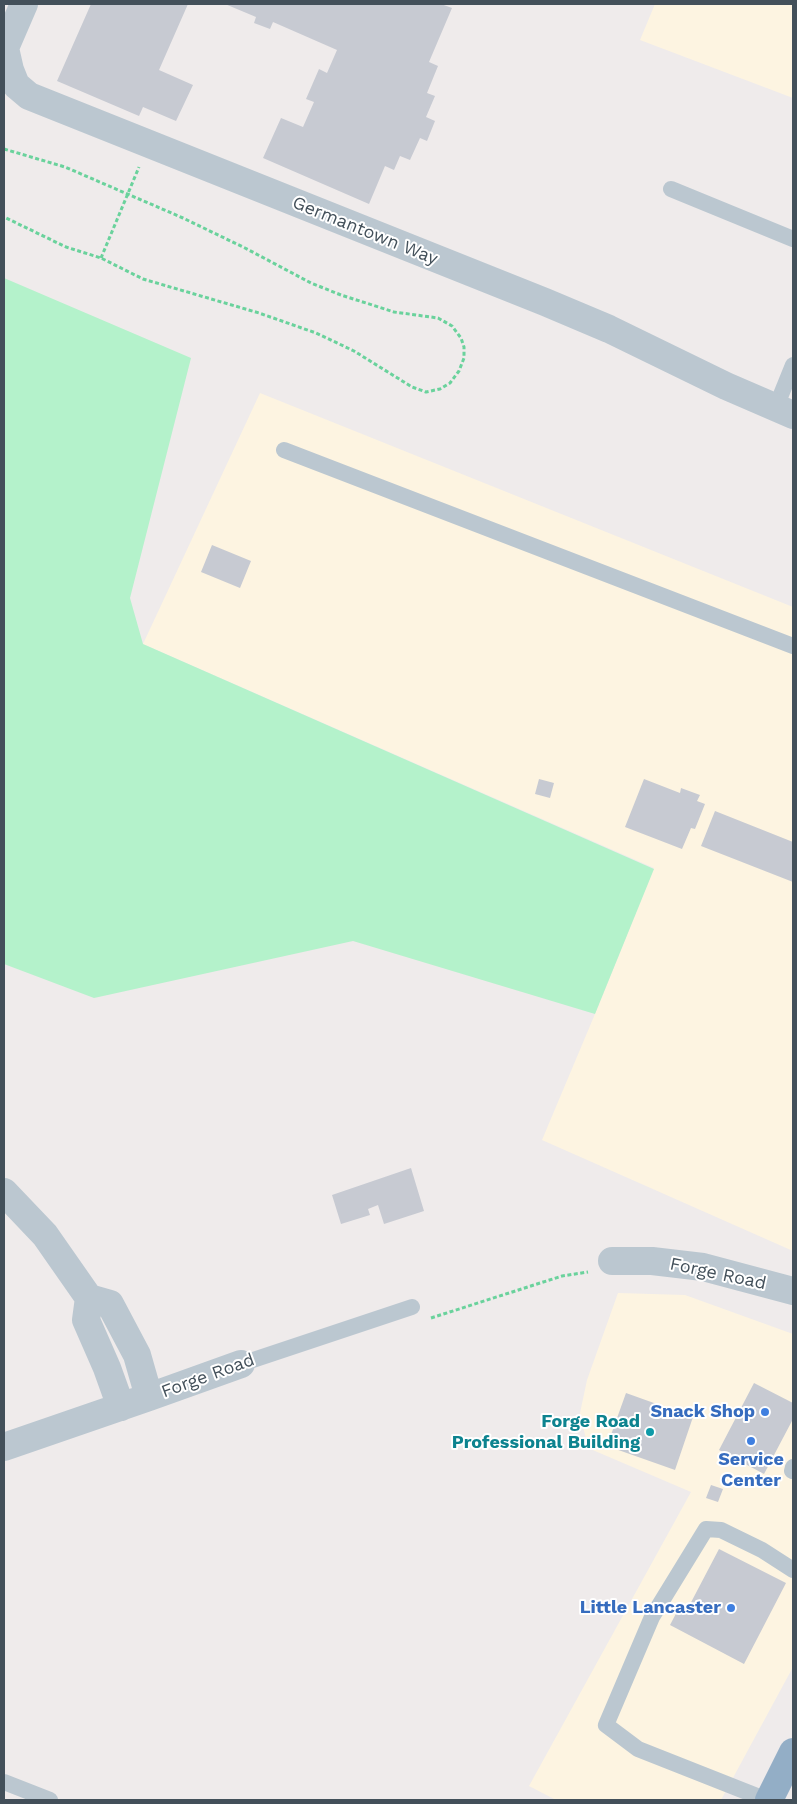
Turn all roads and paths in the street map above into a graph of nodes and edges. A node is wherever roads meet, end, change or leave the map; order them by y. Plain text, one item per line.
1 (24, 4) edge
2 (149, 144) junction
3 (4, 149) edge
4 (672, 189) dead end
5 (128, 194) junction
6 (4, 217) edge
7 (793, 238) edge
8 (101, 258) junction
9 (793, 365) edge
10 (785, 411) edge
11 (284, 450) dead end
12 (793, 646) edge
13 (4, 1192) edge
14 (612, 1261) joint
15 (793, 1291) edge
16 (89, 1298) junction
17 (412, 1307) joint
18 (241, 1364) joint
19 (149, 1397) junction
20 (121, 1407) junction
21 (4, 1447) edge
22 (793, 1467) edge
23 (793, 1471) edge
24 (793, 1570) edge
25 (793, 1752) edge
26 (4, 1782) edge
27 (50, 1800) edge
28 (768, 1800) edge

1 - 2 street, Germantown Way
2 - 5 path
2 - 10 street, Germantown Way
3 - 5 path
4 - 7 lane
5 - 8 path
5 - 8 path
6 - 8 path
9 - 10 lane
11 - 12 lane
13 - 16 street
14 - 15 street, Forge Road
14 - 17 path
16 - 19 street
16 - 20 street
17 - 18 lane, Forge Road
18 - 19 street, Forge Road
19 - 20 street, Forge Road
20 - 21 street, Forge Road
22 - 23 lane
24 - 28 lane
25 - 28 highway
26 - 27 lane

